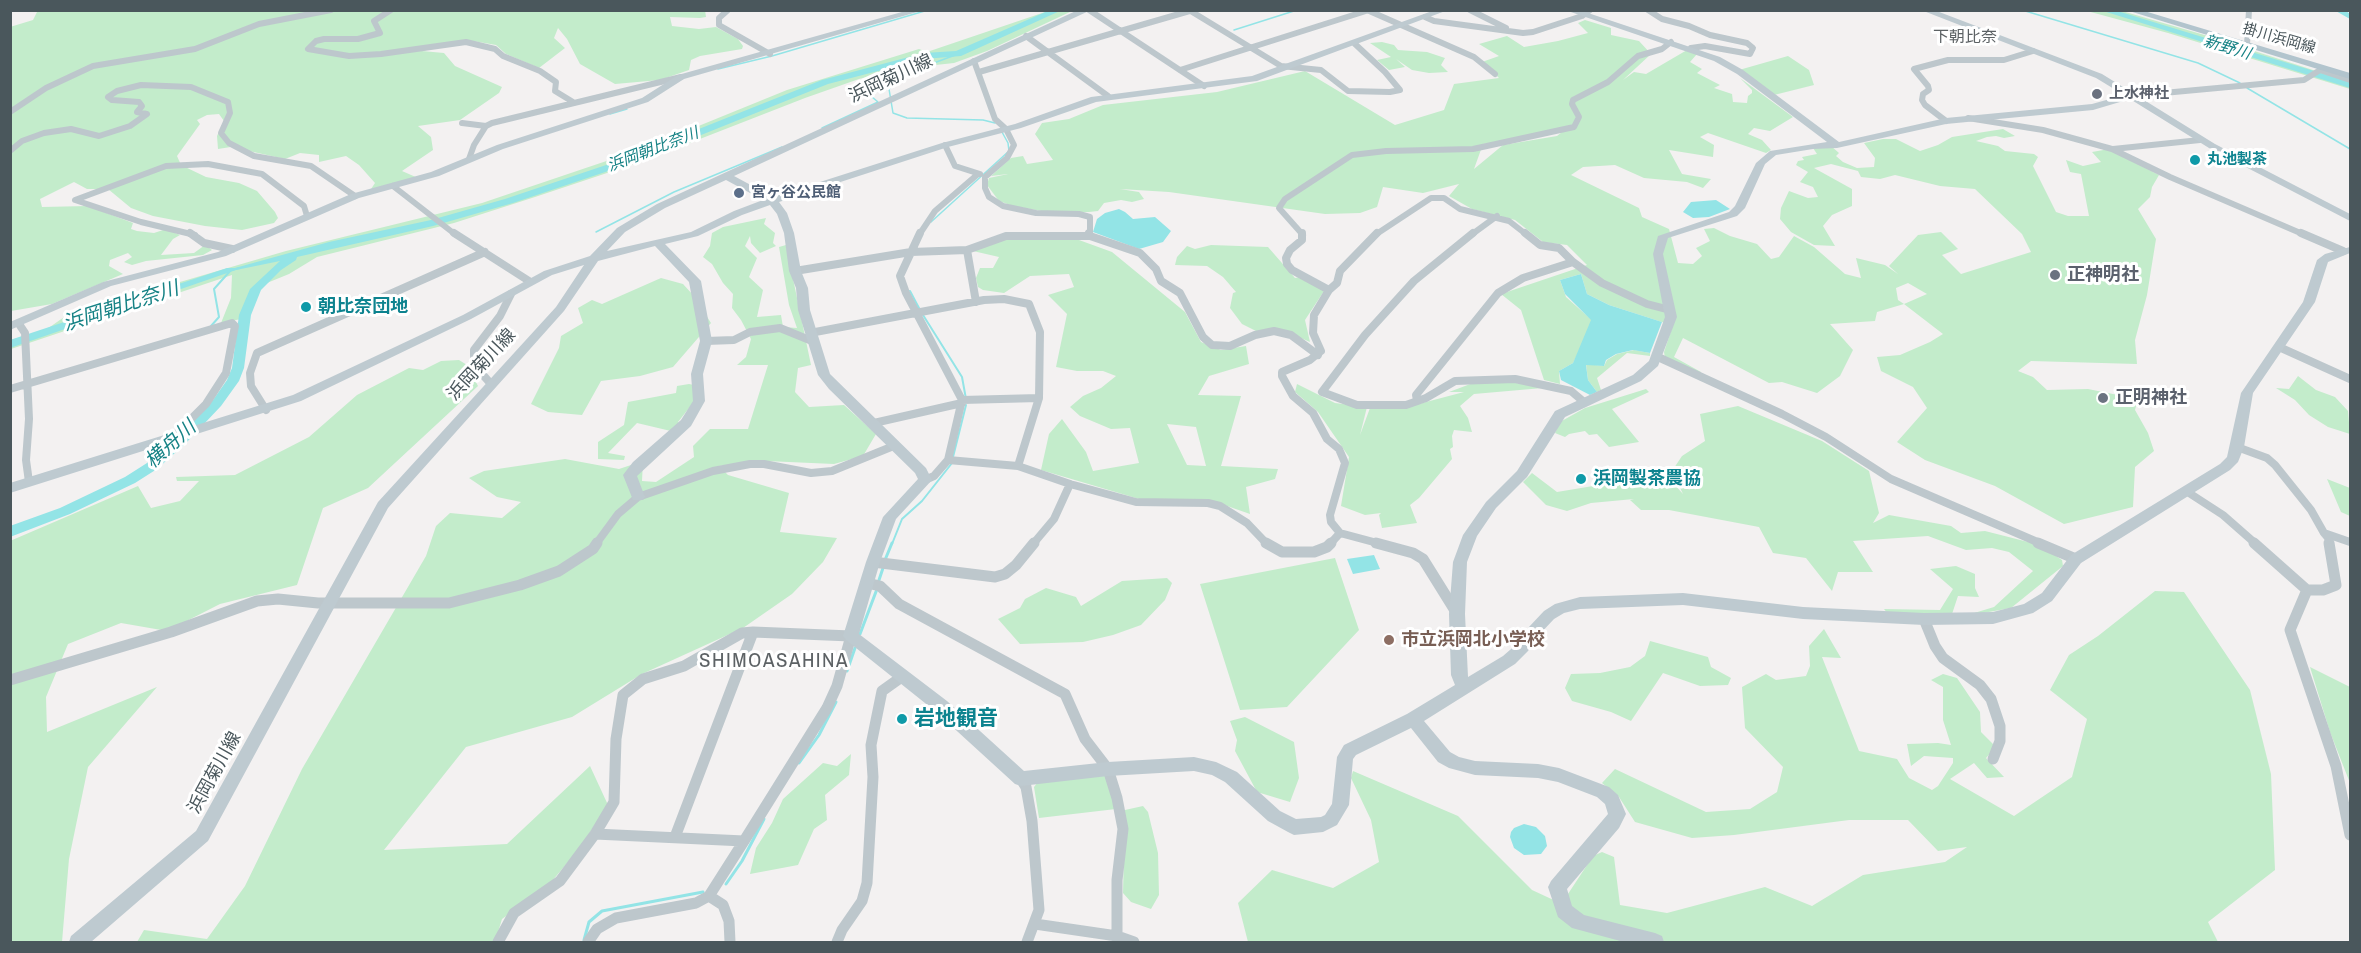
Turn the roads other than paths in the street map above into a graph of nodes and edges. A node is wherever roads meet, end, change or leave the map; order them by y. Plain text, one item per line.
1 (331, 10) edge
2 (391, 10) edge
3 (728, 10) edge
4 (920, 10) edge
5 (1088, 10) edge
6 (1444, 10) edge
7 (1470, 10) edge
8 (1569, 10) edge
9 (1648, 10) edge
10 (1924, 10) edge
11 (2130, 10) edge
12 (2239, 10) edge
13 (319, 11) edge
14 (1191, 11) edge
15 (1368, 11) edge
16 (2248, 11) edge
17 (1072, 13) edge
18 (1586, 13) edge
19 (1425, 17) junction
20 (1399, 26) junction
21 (1122, 31) junction
22 (1510, 31) junction
23 (1026, 36) junction
24 (1671, 42) junction
25 (1355, 44) junction
26 (2247, 45) junction
27 (1251, 47) junction
28 (1691, 48) junction
29 (2033, 51) junction
30 (1049, 52) junction
31 (770, 54) junction
32 (974, 61) junction
33 (1285, 68) junction
34 (1180, 70) junction
35 (979, 72) junction
36 (1495, 74) dead end
37 (681, 77) junction
38 (2350, 78) edge
39 (1204, 86) junction
40 (1108, 96) junction
41 (2131, 96) junction
42 (573, 102) junction
43 (10, 112) edge
44 (1994, 117) junction
45 (1968, 118) junction
46 (1946, 121) junction
47 (462, 123) dead end
48 (2005, 125) junction
49 (486, 126) junction
50 (1006, 129) junction
51 (2200, 140) junction
52 (945, 145) junction
53 (1837, 145) junction
54 (2112, 149) junction
55 (10, 151) edge
56 (469, 159) junction
57 (281, 160) junction
58 (254, 172) junction
59 (978, 174) junction
60 (988, 174) junction
61 (727, 176) junction
62 (393, 186) junction
63 (355, 196) junction
64 (772, 201) junction
65 (308, 216) junction
66 (1497, 216) junction
67 (2350, 218) edge
68 (1090, 236) junction
69 (658, 243) junction
70 (232, 249) junction
71 (967, 250) junction
72 (2347, 250) edge
73 (485, 252) junction
74 (911, 252) junction
75 (594, 258) junction
76 (1573, 262) junction
77 (795, 271) junction
78 (529, 281) junction
79 (1329, 290) junction
80 (511, 294) junction
81 (976, 302) junction
82 (1670, 310) junction
83 (917, 312) junction
84 (18, 328) edge
85 (811, 337) junction
86 (706, 341) junction
87 (2279, 347) junction
88 (1318, 355) junction
89 (1658, 357) junction
90 (2350, 379) edge
91 (26, 383) junction
92 (491, 384) junction
93 (10, 389) edge
94 (1039, 398) junction
95 (964, 400) junction
96 (1417, 400) junction
97 (1584, 402) junction
98 (267, 410) junction
99 (874, 423) junction
100 (174, 436) junction
101 (896, 444) junction
102 (2237, 447) junction
103 (952, 460) junction
104 (1018, 466) junction
105 (925, 480) junction
106 (29, 482) junction
107 (1070, 484) junction
108 (10, 488) edge
109 (2186, 491) junction
110 (638, 497) junction
111 (1340, 533) junction
112 (2324, 533) junction
113 (2350, 542) edge
114 (2076, 559) junction
115 (880, 563) junction
116 (873, 584) junction
117 (2307, 590) junction
118 (330, 603) junction
119 (1457, 614) junction
120 (1924, 619) junction
121 (753, 632) junction
122 (851, 636) junction
123 (903, 676) junction
124 (10, 680) edge
125 (1465, 689) junction
126 (1413, 719) junction
127 (1993, 759) dead end
128 (1108, 769) junction
129 (1021, 779) junction
130 (595, 834) junction
131 (2350, 835) edge
132 (675, 837) junction
133 (744, 841) junction
134 (709, 896) junction
135 (1035, 924) junction
136 (1117, 936) junction
137 (78, 942) edge
138 (498, 942) edge
139 (588, 942) edge
140 (730, 942) edge
141 (837, 942) edge
142 (1027, 942) edge
143 (1134, 942) edge
144 (1655, 942) edge

1 - 13 street
2 - 42 street
3 - 31 street
4 - 31 street
5 - 17 street, 浜岡菊川線
5 - 21 street
6 - 19 street
7 - 22 street
8 - 18 street
9 - 28 street
10 - 29 street
11 - 26 main road, 掛川浜岡線
12 - 16 street
13 - 43 street
14 - 21 street
14 - 27 street
15 - 20 street
15 - 27 street
16 - 26 street
17 - 23 street, 浜岡菊川線
18 - 22 street
18 - 24 street
19 - 20 street
19 - 22 street
20 - 25 street
20 - 36 street
21 - 30 street
21 - 34 street
23 - 30 street
23 - 32 street, 浜岡菊川線
24 - 28 street
24 - 79 street
25 - 33 street
25 - 33 street
26 - 38 main road, 掛川浜岡線
27 - 33 street
27 - 34 street
28 - 53 street
29 - 41 street
29 - 46 street
30 - 35 street
30 - 40 street
31 - 37 street
32 - 35 street
32 - 61 street, 浜岡菊川線
33 - 39 street
34 - 39 street
35 - 50 street
37 - 42 street
37 - 56 street
38 - 41 street
39 - 40 street
40 - 50 street
41 - 44 street
41 - 51 street
42 - 49 street
44 - 45 street
44 - 48 street
45 - 46 street
45 - 48 street
46 - 53 street
47 - 49 street
48 - 54 street
49 - 56 street
50 - 52 street
50 - 60 street
51 - 54 street
51 - 67 street
52 - 59 street
52 - 64 street
53 - 82 street
54 - 72 street
55 - 57 street
56 - 62 street
57 - 58 street
57 - 63 street
58 - 65 street
58 - 70 street
59 - 60 street
59 - 74 street
60 - 68 street
61 - 64 street
61 - 75 street, 浜岡菊川線
62 - 63 street
62 - 73 street
63 - 65 street
64 - 69 street
64 - 77 street
65 - 70 street
66 - 76 street
66 - 79 street
66 - 96 street
68 - 71 street
68 - 88 street
69 - 75 street
69 - 86 street
70 - 84 street
71 - 74 street
71 - 81 street
72 - 87 street
73 - 78 street
73 - 98 street
74 - 77 street
74 - 83 street
75 - 78 street
75 - 92 street, 浜岡菊川線
76 - 82 street
76 - 96 street
77 - 85 street
78 - 80 street
79 - 88 street
80 - 92 street
80 - 98 street
81 - 83 street
81 - 94 street
82 - 89 street
83 - 85 street
83 - 95 street
84 - 91 street
85 - 86 street
85 - 99 street
86 - 110 street
87 - 90 street
87 - 102 street
88 - 111 street
89 - 97 street
89 - 114 street
91 - 93 street
91 - 100 street
91 - 106 street
92 - 118 street, 浜岡菊川線
94 - 95 street
94 - 104 street
95 - 99 street
95 - 103 street
96 - 97 street
97 - 119 street
98 - 100 street
99 - 101 street
100 - 106 street
101 - 105 street
101 - 110 street
102 - 109 street
102 - 112 street
103 - 104 street
103 - 105 street
104 - 107 street
105 - 115 street
106 - 108 street
107 - 111 street
107 - 115 street
109 - 114 street
109 - 117 street
110 - 118 street
111 - 119 street
112 - 113 street
112 - 117 street
114 - 120 street
115 - 116 street
116 - 122 street
116 - 128 street
117 - 131 street
118 - 124 street
118 - 137 street, 浜岡菊川線
119 - 125 street
120 - 125 street
120 - 127 street
121 - 122 street
121 - 130 street
121 - 132 street
122 - 123 street
122 - 133 street
123 - 129 street
123 - 141 street
125 - 126 street
126 - 128 street
126 - 144 street
128 - 129 street
128 - 136 street
129 - 135 street
130 - 132 street
130 - 138 street
132 - 133 street
133 - 134 street
134 - 139 street
134 - 140 street
135 - 136 street
135 - 142 street
136 - 143 street

